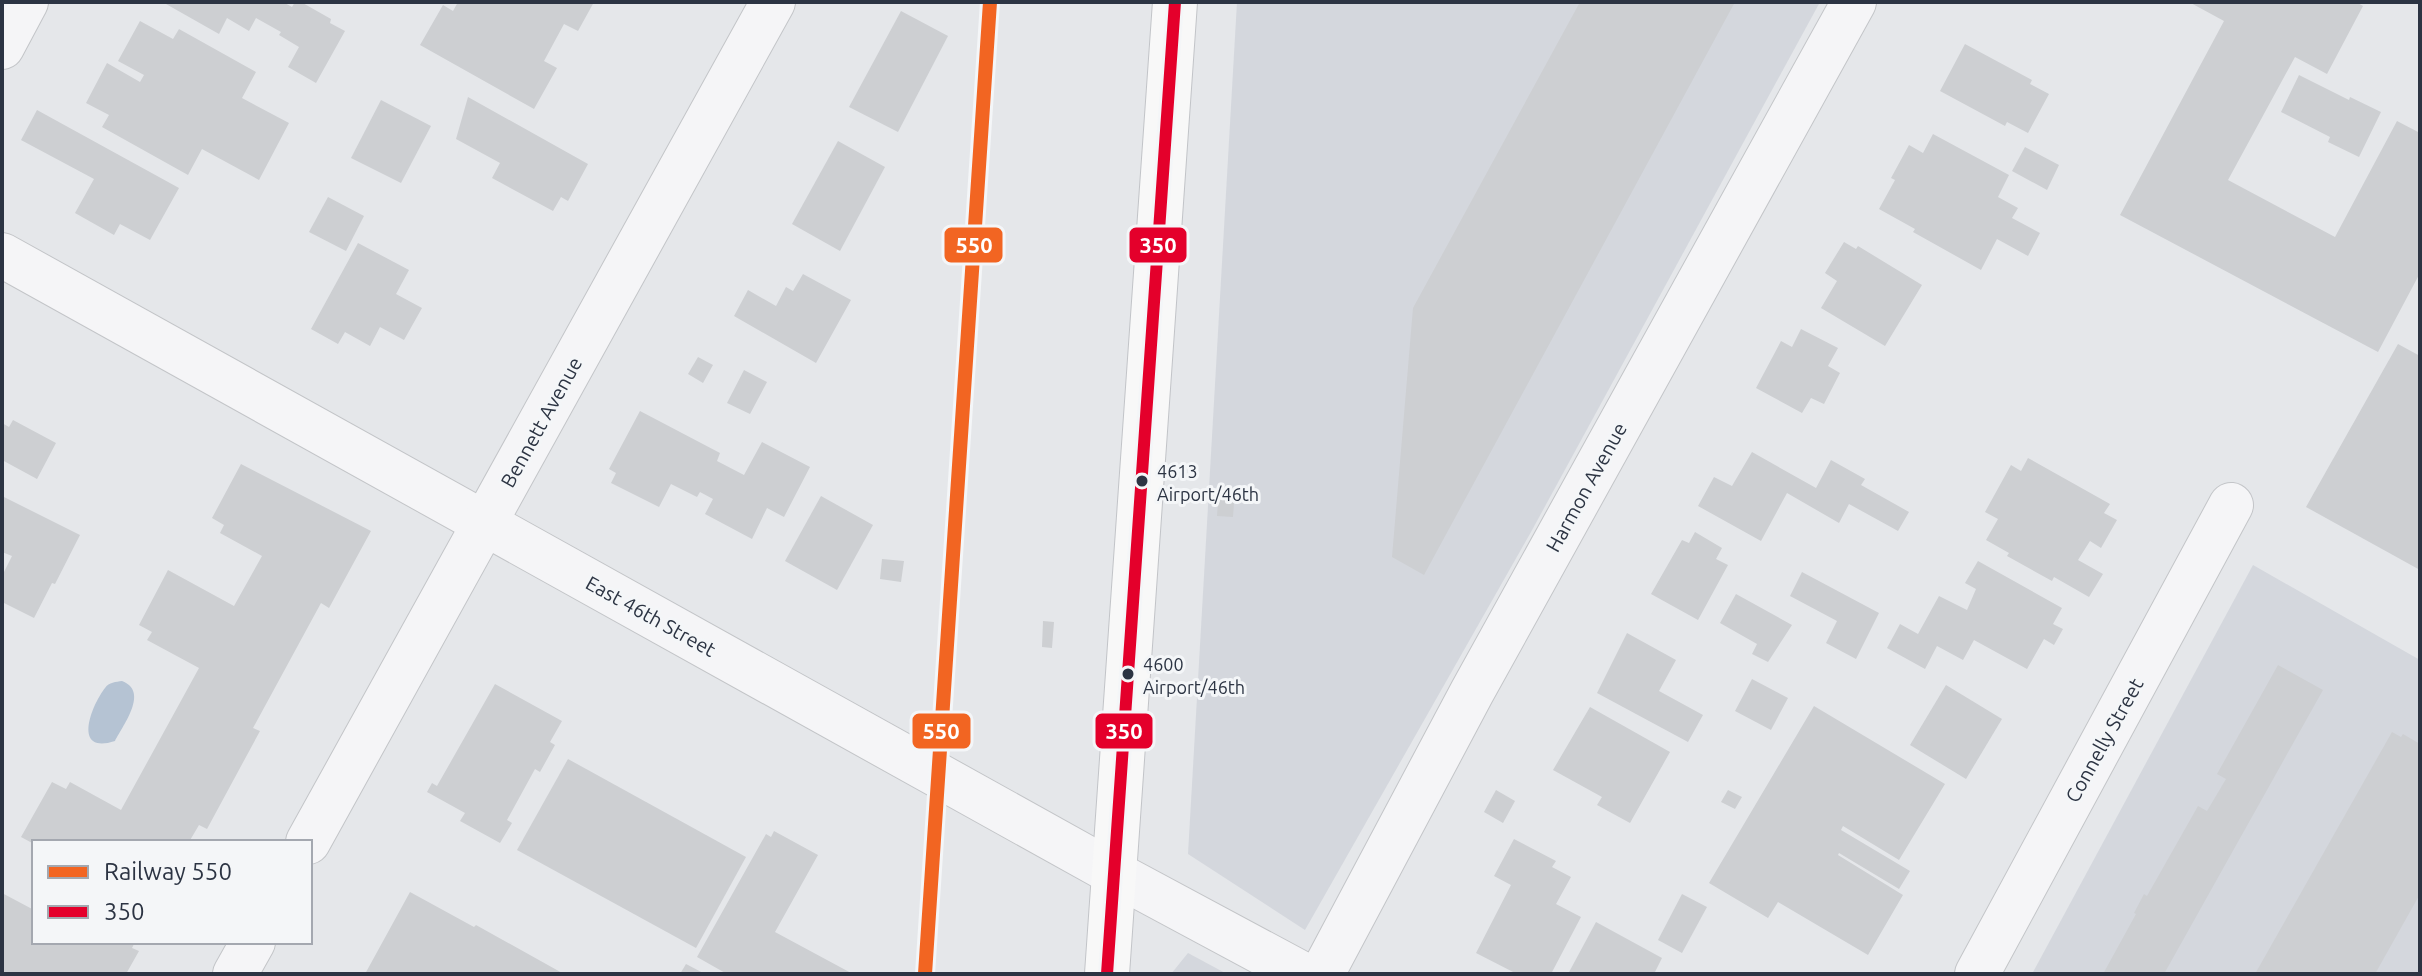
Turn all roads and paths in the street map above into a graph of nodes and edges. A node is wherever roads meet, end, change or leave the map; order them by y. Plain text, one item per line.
1 (26, 2) edge
2 (773, 2) edge
3 (1175, 2) edge
4 (1854, 2) edge
5 (2, 47) edge
6 (2, 255) edge
7 (2231, 505) dead end
8 (484, 523) junction
9 (309, 840) edge
10 (1112, 872) junction
11 (252, 944) edge
12 (235, 974) edge
13 (1107, 974) edge
14 (1302, 974) edge
15 (1322, 974) edge
16 (1977, 974) edge

1 - 5 street
2 - 8 street, Bennett Avenue
3 - 10 main road
4 - 15 street, Harmon Avenue
6 - 8 street, East 46th Street
7 - 16 street, Connelly Street
8 - 9 street, Bennett Avenue
8 - 10 street, East 46th Street
10 - 13 main road
10 - 14 street, East 46th Street
11 - 12 street

